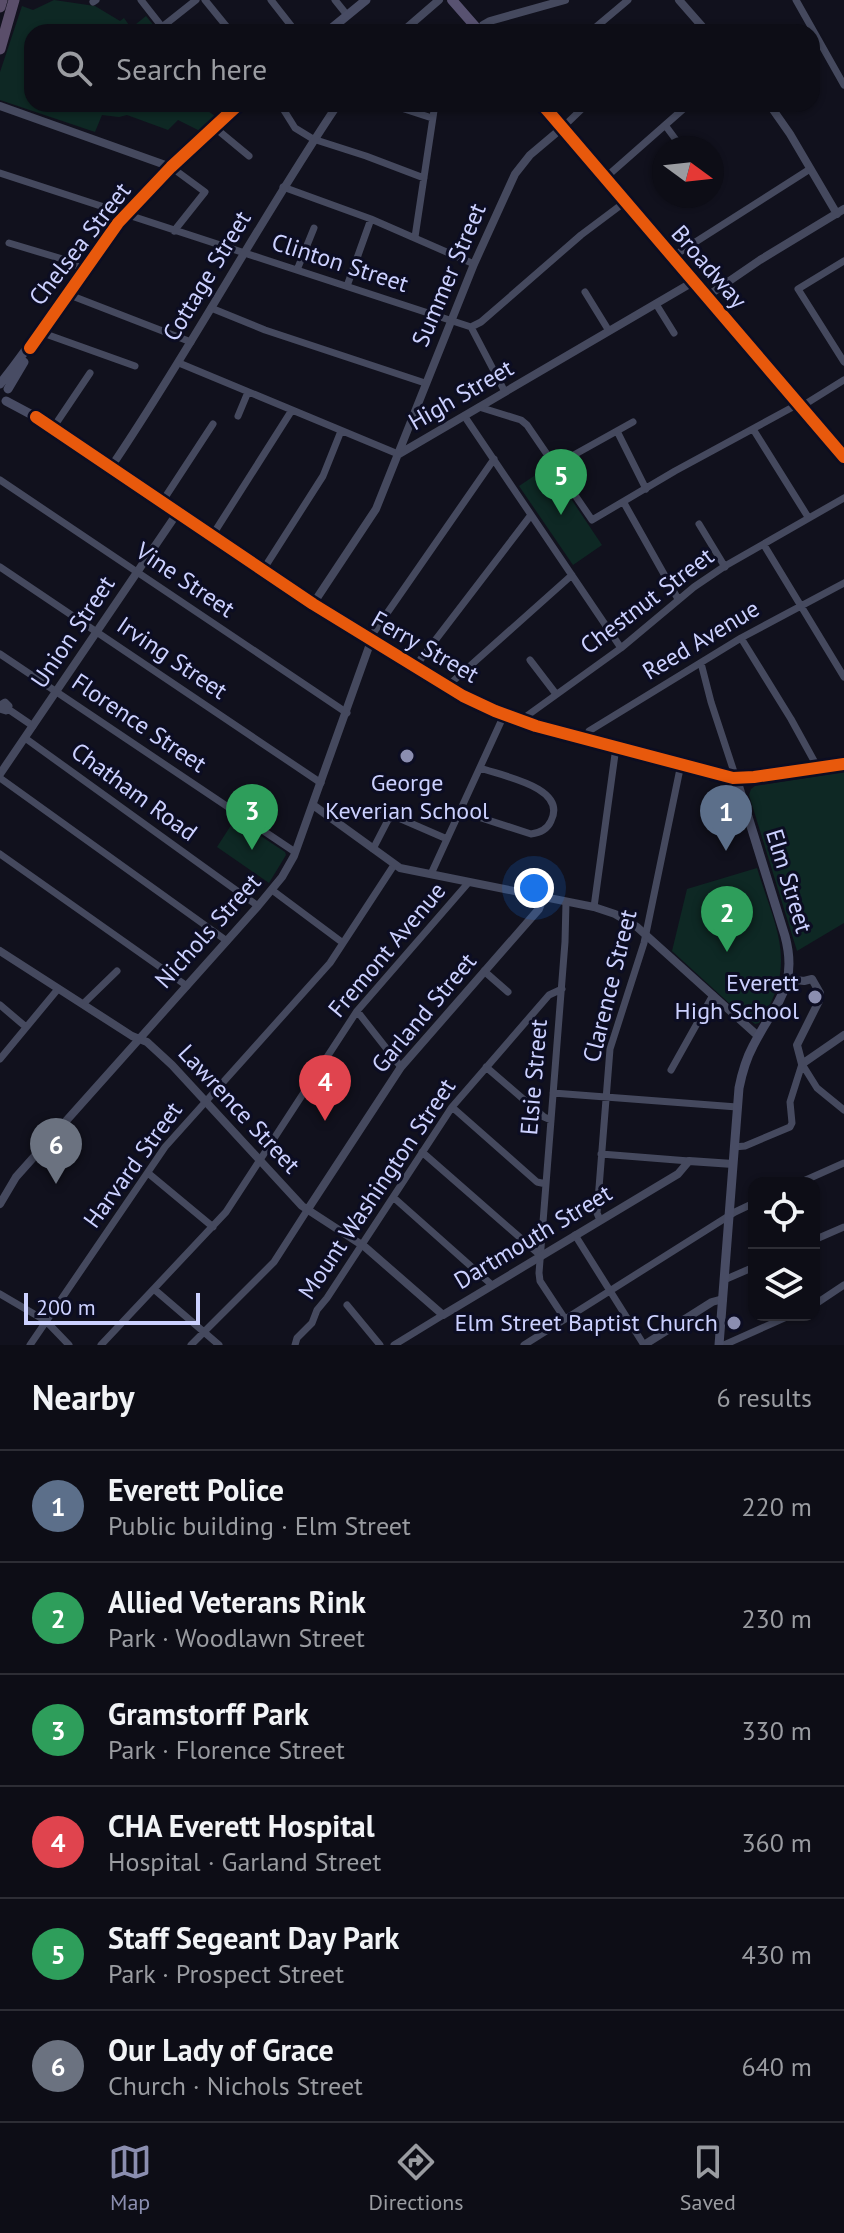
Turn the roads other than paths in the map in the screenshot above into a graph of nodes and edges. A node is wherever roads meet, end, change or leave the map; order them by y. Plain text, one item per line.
1 (2, 0) edge
2 (14, 0) edge
3 (141, 0) edge
4 (196, 0) edge
5 (205, 0) edge
6 (271, 0) edge
7 (335, 0) edge
8 (366, 0) edge
9 (439, 0) edge
10 (452, 0) edge
11 (565, 0) edge
12 (628, 0) edge
13 (679, 0) edge
14 (796, 0) edge
15 (534, 4) edge
16 (0, 7) edge
17 (347, 15) junction
18 (160, 24) edge
19 (170, 24) edge
20 (224, 24) edge
21 (290, 24) edge
22 (336, 24) edge
23 (411, 24) edge
24 (473, 24) edge
25 (485, 24) edge
26 (600, 24) edge
27 (700, 24) edge
28 (810, 24) edge
29 (820, 42) edge
30 (0, 49) edge
31 (844, 85) edge
32 (0, 106) edge
33 (223, 112) edge
34 (285, 112) edge
35 (332, 112) edge
36 (414, 112) edge
37 (433, 112) edge
38 (549, 112) edge
39 (579, 112) edge
40 (680, 112) edge
41 (774, 112) edge
42 (432, 118) junction
43 (665, 125) junction
44 (214, 127) junction
45 (562, 128) junction
46 (673, 136) edge
47 (313, 139) junction
48 (249, 156) dead end
49 (171, 167) junction
50 (810, 169) junction
51 (0, 173) edge
52 (424, 178) junction
53 (605, 178) junction
54 (283, 187) junction
55 (625, 202) junction
56 (840, 212) edge
57 (125, 215) junction
58 (371, 219) junction
59 (314, 228) dead end
60 (174, 231) junction
61 (415, 237) junction
62 (9, 243) dead end
63 (243, 252) junction
64 (672, 257) junction
65 (841, 263) edge
66 (474, 264) junction
67 (83, 270) junction
68 (297, 270) junction
69 (844, 274) edge
70 (693, 282) junction
71 (347, 286) junction
72 (585, 292) dead end
73 (67, 294) junction
74 (706, 297) junction
75 (656, 304) junction
76 (211, 308) junction
77 (451, 320) junction
78 (471, 327) junction
79 (609, 331) junction
80 (40, 332) junction
81 (674, 333) dead end
82 (191, 342) junction
83 (844, 362) edge
84 (179, 363) junction
85 (135, 366) dead end
86 (90, 373) dead end
87 (844, 380) edge
88 (425, 383) junction
89 (4, 392) edge
90 (248, 392) junction
91 (505, 392) junction
92 (799, 406) junction
93 (479, 407) junction
94 (292, 410) junction
95 (238, 416) dead end
96 (465, 417) junction
97 (633, 422) dead end
98 (213, 424) dead end
99 (53, 428) junction
100 (753, 429) junction
101 (341, 431) junction
102 (617, 431) junction
103 (842, 451) edge
104 (398, 454) junction
105 (494, 459) junction
106 (554, 466) junction
107 (111, 467) junction
108 (0, 480) edge
109 (646, 489) junction
110 (844, 498) edge
111 (162, 502) junction
112 (624, 503) junction
113 (178, 512) junction
114 (531, 515) junction
115 (808, 517) junction
116 (699, 524) dead end
117 (212, 536) junction
118 (764, 545) junction
119 (0, 567) edge
120 (725, 567) junction
121 (263, 570) junction
122 (137, 572) junction
123 (572, 575) junction
124 (844, 583) edge
125 (678, 599) junction
126 (313, 604) junction
127 (800, 606) junction
128 (97, 632) junction
129 (741, 638) junction
130 (371, 641) junction
131 (621, 648) junction
132 (0, 654) edge
133 (844, 655) edge
134 (530, 660) dead end
135 (834, 661) junction
136 (701, 663) junction
137 (414, 668) junction
138 (844, 677) edge
139 (448, 688) junction
140 (56, 692) junction
141 (556, 694) junction
142 (3, 708) edge
143 (347, 713) junction
144 (504, 715) junction
145 (523, 722) junction
146 (33, 726) junction
147 (25, 738) junction
148 (584, 739) junction
149 (616, 747) junction
150 (681, 764) junction
151 (844, 764) edge
152 (480, 768) junction
153 (818, 768) junction
154 (0, 776) edge
155 (736, 778) junction
156 (321, 783) junction
157 (313, 805) junction
158 (381, 809) dead end
159 (460, 811) junction
160 (391, 817) junction
161 (447, 839) junction
162 (373, 849) junction
163 (295, 852) junction
164 (0, 854) edge
165 (394, 865) junction
166 (431, 874) junction
167 (469, 882) junction
168 (272, 890) junction
169 (543, 898) junction
170 (566, 902) junction
171 (258, 906) junction
172 (594, 907) junction
173 (646, 934) junction
174 (227, 941) junction
175 (343, 943) junction
176 (0, 951) edge
177 (117, 971) dead end
178 (484, 971) junction
179 (788, 979) junction
180 (187, 986) junction
181 (58, 989) junction
182 (562, 989) junction
183 (508, 992) dead end
184 (713, 995) junction
185 (83, 1004) junction
186 (0, 1005) edge
187 (357, 1011) junction
188 (26, 1027) junction
189 (844, 1035) edge
190 (758, 1036) junction
191 (139, 1039) junction
192 (0, 1058) edge
193 (802, 1064) junction
194 (401, 1067) junction
195 (486, 1067) junction
196 (671, 1070) dead end
197 (553, 1093) junction
198 (605, 1097) junction
199 (206, 1101) junction
200 (452, 1107) junction
201 (737, 1107) junction
202 (844, 1110) edge
203 (551, 1120) junction
204 (734, 1147) junction
205 (422, 1152) junction
206 (601, 1154) junction
207 (260, 1160) junction
208 (689, 1161) junction
209 (844, 1163) edge
210 (733, 1164) junction
211 (148, 1173) junction
212 (812, 1177) edge
213 (546, 1184) junction
214 (393, 1197) junction
215 (0, 1204) edge
216 (748, 1206) edge
217 (308, 1209) junction
218 (729, 1216) junction
219 (600, 1220) junction
220 (213, 1227) junction
221 (844, 1227) edge
222 (575, 1235) junction
223 (820, 1237) edge
224 (361, 1245) junction
225 (540, 1255) junction
226 (748, 1270) edge
227 (724, 1280) junction
228 (492, 1285) junction
229 (844, 1285) edge
230 (155, 1290) junction
231 (610, 1291) junction
232 (0, 1294) edge
233 (723, 1299) junction
234 (820, 1301) edge
235 (347, 1305) dead end
236 (443, 1315) junction
237 (565, 1319) junction
238 (46, 1321) junction
239 (777, 1321) edge
240 (204, 1332) junction
241 (30, 1345) edge
242 (69, 1345) edge
243 (101, 1345) edge
244 (191, 1345) edge
245 (219, 1345) edge
246 (295, 1345) edge
247 (380, 1345) edge
248 (394, 1345) edge
249 (524, 1345) edge
250 (644, 1345) edge
251 (721, 1345) edge

1 - 16 highway
2 - 30 highway
3 - 18 street
4 - 19 street
5 - 20 street
6 - 21 street
7 - 17 street
8 - 17 main road
9 - 23 street
10 - 24 main road
11 - 15 street
12 - 26 street
13 - 27 street
14 - 28 street
15 - 25 street
17 - 22 main road
29 - 31 street
32 - 49 street
33 - 44 main road, Chelsea Street
34 - 47 street
35 - 47 street, Cottage Street
36 - 42 street
37 - 42 street
38 - 45 main road, Broadway
39 - 45 street
40 - 43 street
41 - 50 street
42 - 52 street
43 - 46 street
43 - 53 street
44 - 48 street
44 - 49 main road, Chelsea Street
45 - 53 main road, Broadway
45 - 66 street, Summer Street
47 - 52 street
47 - 54 street, Cottage Street
49 - 57 main road, Chelsea Street
49 - 60 street
50 - 56 street
50 - 64 street
51 - 57 street, Clinton Street
52 - 61 street
53 - 55 main road, Broadway
54 - 58 street
54 - 63 street, Cottage Street
55 - 64 main road, Broadway
55 - 78 street
56 - 74 street
57 - 60 street, Clinton Street
57 - 67 main road, Chelsea Street
58 - 61 street
58 - 71 street
59 - 68 street
60 - 63 street, Clinton Street
61 - 66 street
62 - 67 street
63 - 68 street, Clinton Street
63 - 76 street, Cottage Street
64 - 70 main road, Broadway
65 - 69 street
65 - 83 street
66 - 77 street, Summer Street
67 - 73 main road, Chelsea Street
68 - 71 street, Clinton Street
70 - 74 main road, Broadway
70 - 75 street, High Street
71 - 77 street, Clinton Street
72 - 79 street
73 - 80 main road, Chelsea Street
73 - 82 street
74 - 92 main road, Broadway
75 - 79 street, High Street
75 - 81 street
76 - 82 street, Cottage Street
76 - 88 street
77 - 78 street, Clinton Street
77 - 88 street, Summer Street
78 - 91 street
79 - 91 street, High Street
80 - 85 street
80 - 89 main road, Chelsea Street
82 - 84 street, Cottage Street
84 - 90 street
84 - 107 street, Cottage Street
86 - 99 street
87 - 92 street
88 - 104 street, Summer Street
89 - 99 main road, Ferry Street
90 - 94 street
90 - 95 street
91 - 93 street, High Street
92 - 100 street
92 - 103 main road, Broadway
93 - 96 street, High Street
93 - 106 street
94 - 101 street
94 - 117 street
96 - 104 street, High Street
96 - 105 street
97 - 102 street
98 - 111 street
99 - 107 main road, Ferry Street
100 - 109 street
100 - 115 street
101 - 104 street
101 - 121 street
102 - 106 street
102 - 109 street
104 - 126 street, High Street
105 - 114 street
105 - 130 street
106 - 112 street
107 - 111 main road, Ferry Street
108 - 122 street, Vine Street
109 - 112 street
110 - 115 street, Chestnut Street
111 - 113 main road, Ferry Street
112 - 125 street
113 - 117 main road, Ferry Street
113 - 122 street, Union Street
114 - 123 street
114 - 137 street
115 - 118 street, Chestnut Street
116 - 120 street
117 - 121 main road, Ferry Street
118 - 120 street, Chestnut Street
118 - 127 street
119 - 128 street, Irving Street
120 - 125 street, Chestnut Street
121 - 126 main road, Ferry Street
122 - 128 street, Union Street
122 - 143 street, Vine Street
123 - 131 street
123 - 139 street
124 - 127 street, Reed Avenue
125 - 131 street, Chestnut Street
126 - 130 main road, Ferry Street
127 - 129 street, Reed Avenue
127 - 135 street
128 - 140 street, Union Street
128 - 156 street, Irving Street
129 - 136 street, Reed Avenue
129 - 153 street
130 - 137 main road, Ferry Street
130 - 143 street, Nichols Street
131 - 141 street, Chestnut Street
132 - 140 street, Florence Street
133 - 135 street
134 - 141 street
135 - 138 street
136 - 148 street, Reed Avenue
136 - 155 street, Elm Street
137 - 139 main road, Ferry Street
139 - 144 main road, Ferry Street
140 - 146 street, Union Street
140 - 163 street, Florence Street
141 - 145 street, Chestnut Street
142 - 146 street
143 - 156 street, Nichols Street
144 - 145 main road, Ferry Street
144 - 152 street
145 - 148 main road, Ferry Street
146 - 147 street, Union Street
147 - 154 street, Union Street
147 - 171 street, Chatham Road
148 - 149 main road, Ferry Street
149 - 150 main road, Ferry Street
149 - 172 street
150 - 155 main road, Ferry Street
150 - 173 street, Clarence Street
151 - 153 main road, Ferry Street
152 - 159 street
152 - 159 street
153 - 155 main road, Ferry Street
154 - 174 street
155 - 179 main road, Elm Street
156 - 157 street, Nichols Street
157 - 162 street
157 - 163 street, Nichols Street
158 - 160 street
159 - 161 street
160 - 161 street
160 - 162 street
161 - 166 street
162 - 165 street
163 - 168 street, Nichols Street
164 - 180 street
165 - 166 street
165 - 175 street, Harvard Street
166 - 167 street
167 - 169 street
167 - 187 street, Fremont Avenue
168 - 171 street, Nichols Street
168 - 175 street
169 - 170 street
169 - 178 street, Garland Street
170 - 172 street
170 - 182 street, Elsie Street
171 - 174 street, Nichols Street
172 - 173 street
173 - 184 street
173 - 198 street, Clarence Street
174 - 180 street, Nichols Street
175 - 199 street, Harvard Street
176 - 181 street, Lawrence Street
177 - 185 street
178 - 183 street
178 - 194 street, Garland Street
179 - 190 main road, Elm Street
179 - 193 street
180 - 191 street, Nichols Street
181 - 185 street, Lawrence Street
181 - 188 street
182 - 195 street, Mount Washington Street
182 - 197 street, Elsie Street
184 - 190 street
184 - 196 street
185 - 191 street, Lawrence Street
186 - 188 street
187 - 194 street
187 - 207 street, Fremont Avenue
188 - 192 street
189 - 193 street
190 - 201 main road, Elm Street
191 - 199 street, Lawrence Street
191 - 215 street, Nichols Street
193 - 202 street
193 - 204 street
194 - 217 street, Garland Street
195 - 200 street, Mount Washington Street
195 - 203 street
197 - 198 street
197 - 203 street, Elsie Street
198 - 201 street
198 - 206 street, Clarence Street
199 - 207 street, Lawrence Street
199 - 211 street, Harvard Street
200 - 205 street, Mount Washington Street
200 - 213 street
201 - 204 main road, Elm Street
203 - 213 street, Elsie Street
204 - 210 main road, Elm Street
205 - 214 street, Mount Washington Street
205 - 225 street
206 - 208 street
206 - 219 street, Clarence Street
207 - 217 street, Lawrence Street
207 - 220 street, Fremont Avenue
208 - 210 street
208 - 219 street, Dartmouth Street
209 - 212 street
210 - 218 main road, Elm Street
211 - 220 street
211 - 238 street, Harvard Street
213 - 225 street, Elsie Street
214 - 224 street, Mount Washington Street
214 - 228 street
216 - 218 street
217 - 224 street, Lawrence Street
217 - 240 street, Garland Street
218 - 227 main road, Elm Street
218 - 231 street
219 - 222 street, Dartmouth Street
220 - 230 street, Fremont Avenue
221 - 223 street
222 - 225 street, Dartmouth Street
222 - 231 street
224 - 236 street, Lawrence Street
224 - 246 street, Mount Washington Street
225 - 228 street, Dartmouth Street
225 - 237 street, Elsie Street
226 - 227 street
227 - 233 main road, Elm Street
228 - 236 street, Dartmouth Street
229 - 234 street
230 - 240 street
230 - 243 street, Fremont Avenue
231 - 237 street
231 - 250 street
232 - 238 street
233 - 250 street
233 - 251 main road, Elm Street
235 - 247 street
236 - 248 street, Dartmouth Street
237 - 249 street
238 - 241 street, Harvard Street
238 - 242 street
239 - 251 street
240 - 244 street, Garland Street
240 - 245 street

